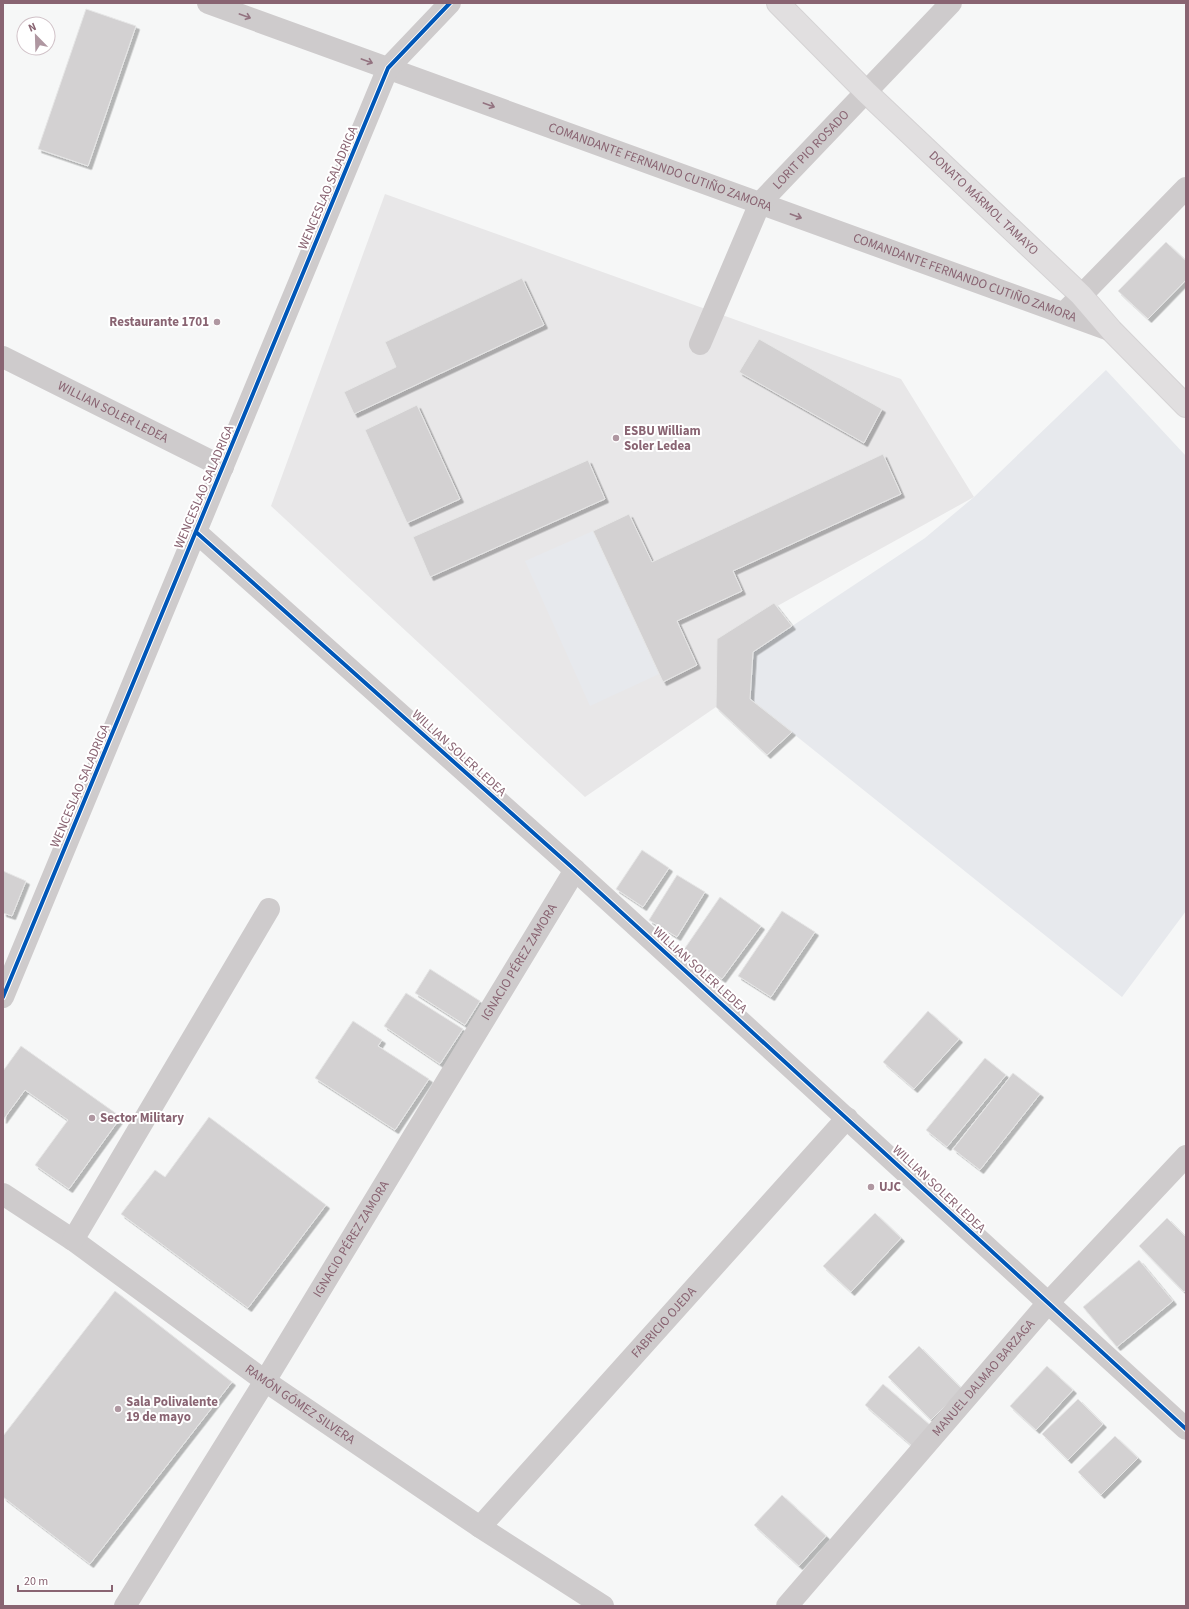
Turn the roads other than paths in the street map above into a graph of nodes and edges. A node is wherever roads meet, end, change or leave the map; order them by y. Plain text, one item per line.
1 (450, 3) edge
2 (778, 3) edge
3 (951, 3) edge
4 (219, 5) edge
5 (388, 68) junction
6 (866, 92) junction
7 (1186, 188) edge
8 (760, 203) junction
9 (1081, 295) junction
10 (1064, 313) junction
11 (1112, 331) junction
12 (700, 344) dead end
13 (3, 357) edge
14 (1186, 406) edge
15 (223, 467) junction
16 (196, 532) junction
17 (575, 870) junction
18 (269, 909) dead end
19 (3, 996) edge
20 (847, 1118) junction
21 (1186, 1156) edge
22 (3, 1194) edge
23 (73, 1240) junction
24 (1048, 1303) junction
25 (265, 1382) junction
26 (1186, 1429) edge
27 (480, 1527) junction
28 (125, 1606) edge
29 (603, 1606) edge
30 (787, 1606) edge

1 - 5 street, WENCESLAO SALADRIGA
2 - 6 main road, DONATO MÁRMOL TAMAYO
3 - 6 street, LORIT PIO ROSADO
4 -> 5 street, COMANDANTE FERNANDO CUTIÑO ZAMORA
5 -> 8 street, COMANDANTE FERNANDO CUTIÑO ZAMORA
5 - 15 street, WENCESLAO SALADRIGA
6 - 8 street, LORIT PIO ROSADO
6 - 9 main road, DONATO MÁRMOL TAMAYO
7 - 9 street
8 -> 10 street, COMANDANTE FERNANDO CUTIÑO ZAMORA
8 - 12 street, LORIT PIO ROSADO
9 - 10 street
9 - 11 main road, DONATO MÁRMOL TAMAYO
10 - 11 street, COMANDANTE FERNANDO CUTIÑO ZAMORA
11 - 14 main road, DONATO MÁRMOL TAMAYO
13 - 15 street, WILLIAN SOLER LEDEA
15 - 16 street, WENCESLAO SALADRIGA
16 - 17 street, WILLIAN SOLER LEDEA
16 - 19 street, WENCESLAO SALADRIGA
17 - 20 street, WILLIAN SOLER LEDEA
17 - 25 street, IGNACIO PÉREZ ZAMORA
18 - 23 street
20 - 24 street, WILLIAN SOLER LEDEA
20 - 27 street, FABRICIO OJEDA
21 - 24 street, MANUEL DALMAO BARZAGA
22 - 23 street, RAMÓN GÓMEZ SILVERA
23 - 25 street, RAMÓN GÓMEZ SILVERA
24 - 26 street, WILLIAN SOLER LEDEA
24 - 30 street, MANUEL DALMAO BARZAGA
25 - 27 street, RAMÓN GÓMEZ SILVERA
25 - 28 street, IGNACIO PÉREZ ZAMORA
27 - 29 street, RAMÓN GÓMEZ SILVERA

